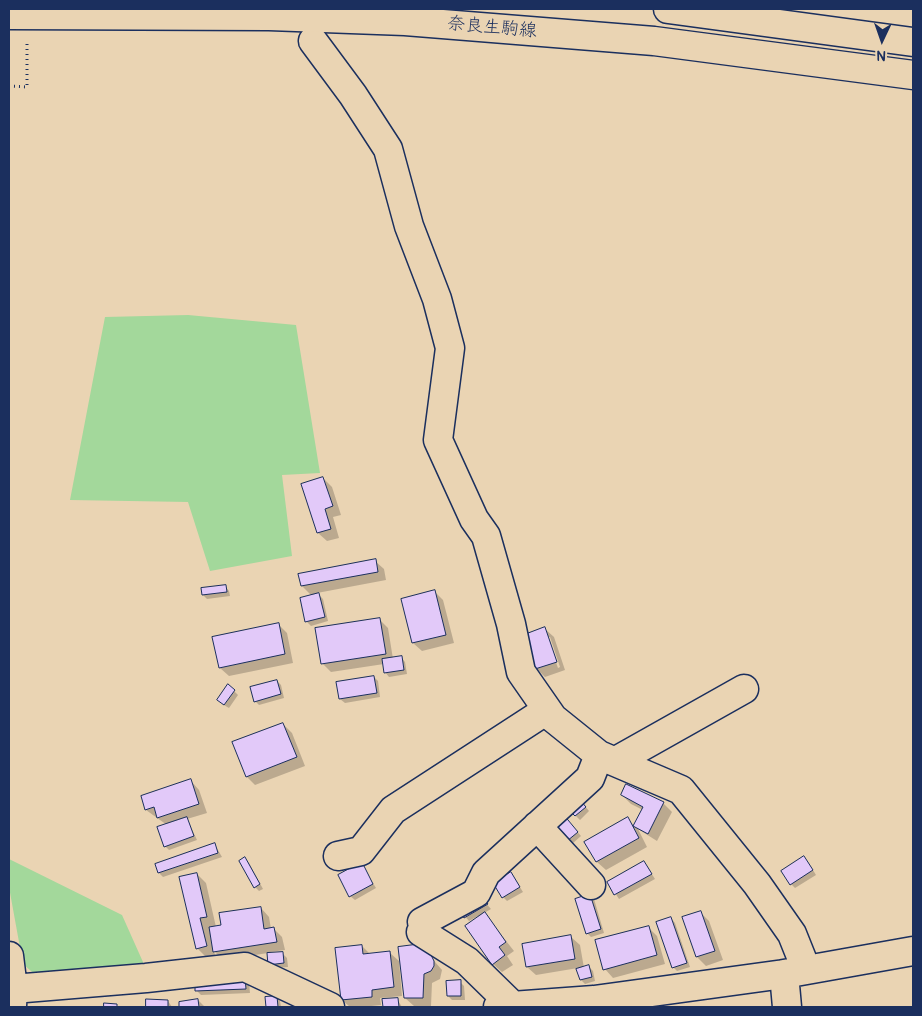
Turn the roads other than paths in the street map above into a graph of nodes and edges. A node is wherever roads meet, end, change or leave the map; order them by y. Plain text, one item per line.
1 (668, 9) edge
2 (9, 15) edge
3 (313, 42) dead end
4 (913, 42) edge
5 (913, 75) edge
6 (744, 689) dead end
7 (547, 710) junction
8 (607, 758) junction
9 (537, 826) junction
10 (338, 856) dead end
11 (591, 885) dead end
12 (913, 951) edge
13 (9, 956) edge
14 (795, 971) junction
15 (12, 998) edge
16 (594, 1004) edge
17 (505, 1006) edge
18 (330, 1007) edge
19 (787, 1007) edge

1 - 4 street
2 - 5 street, 奈良生駒線
3 - 7 street
6 - 8 street
7 - 8 street
7 - 10 street
8 - 9 street
8 - 14 street
9 - 11 street
9 - 17 street
12 - 14 street
13 - 15 street
14 - 16 street
14 - 19 street
15 - 18 street
16 - 17 street

